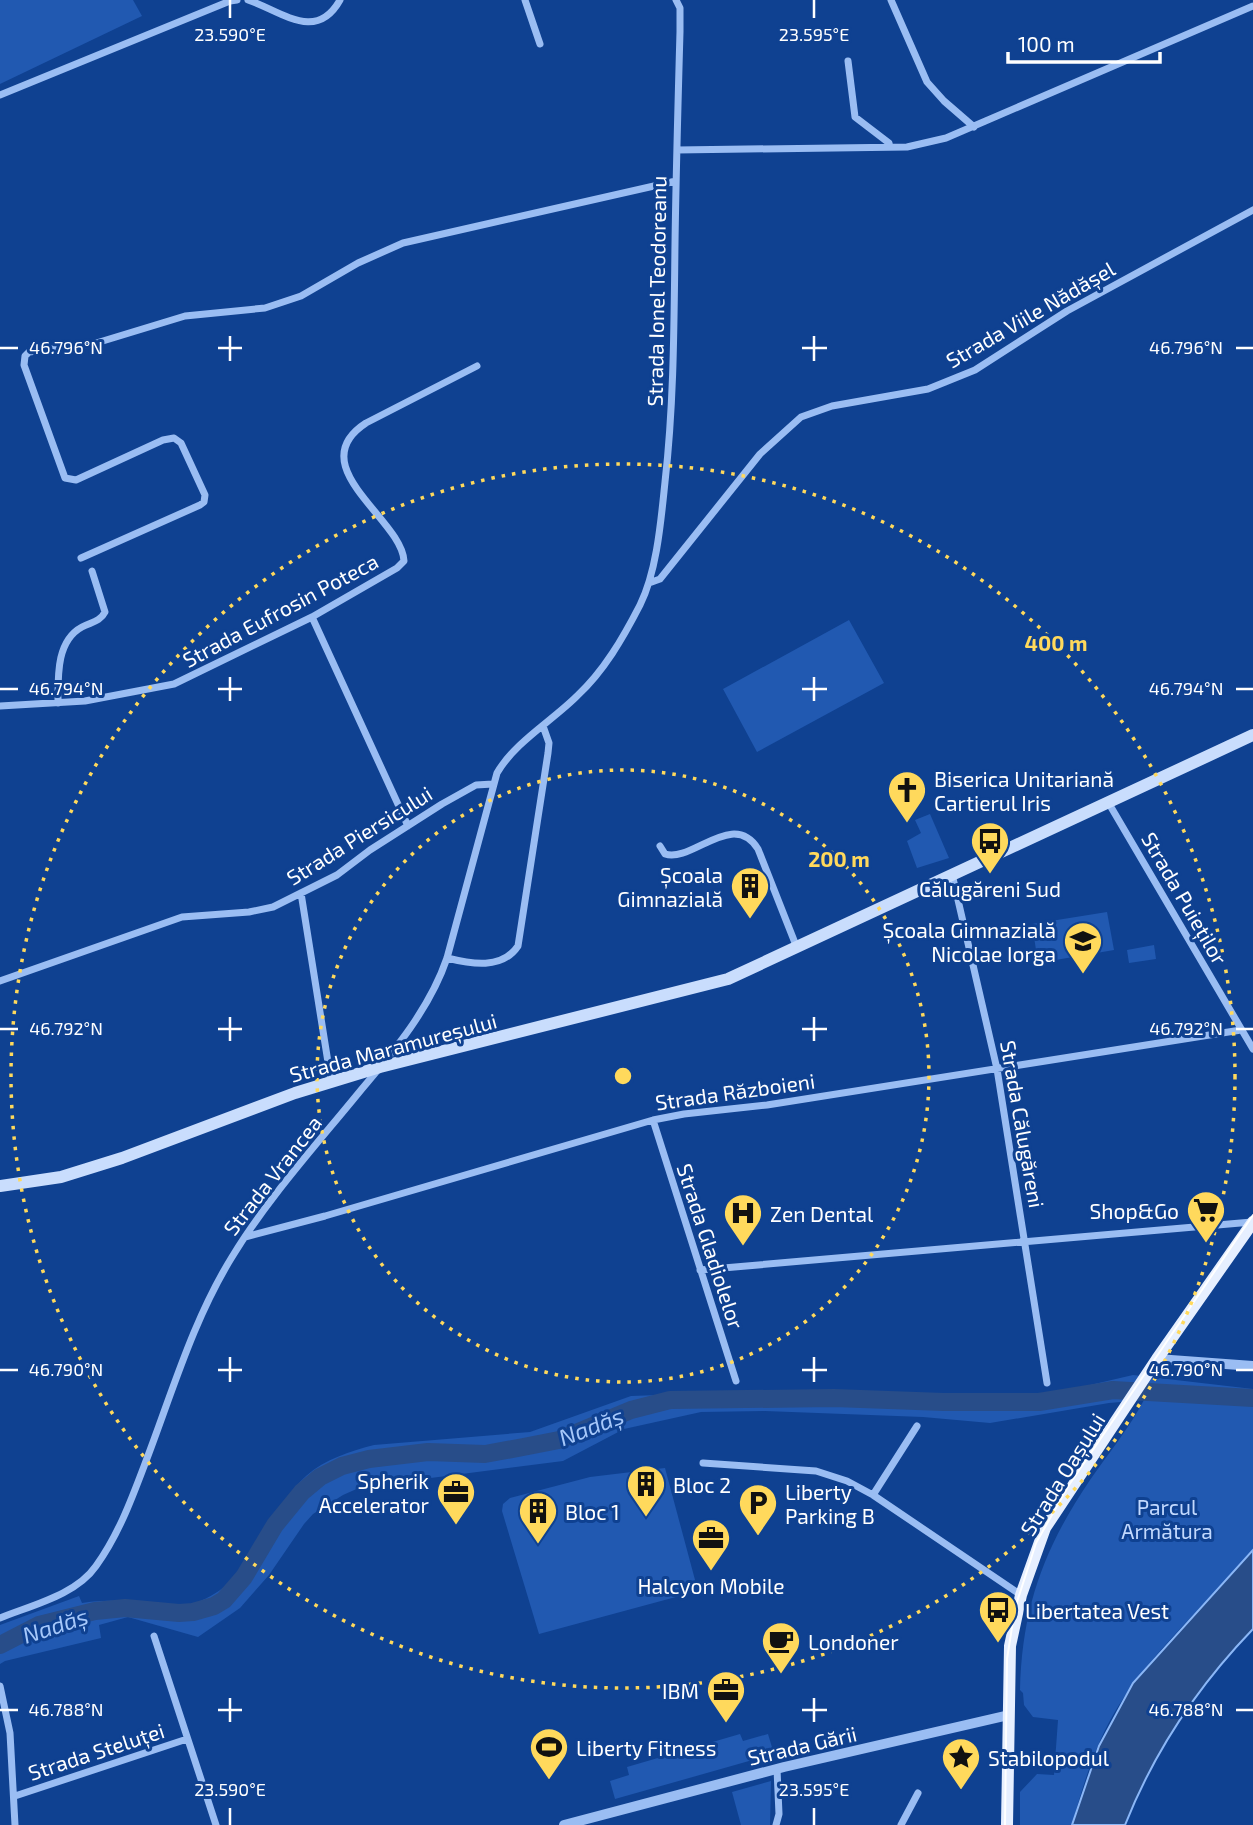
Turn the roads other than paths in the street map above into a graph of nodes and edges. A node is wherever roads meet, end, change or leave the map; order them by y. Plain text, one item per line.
1 (237, 0) edge
2 (247, 0) edge
3 (340, 0) edge
4 (525, 0) edge
5 (676, 0) edge
6 (891, 0) edge
7 (1253, 6) edge
8 (540, 44) dead end
9 (848, 61) dead end
10 (0, 95) edge
11 (974, 127) junction
12 (890, 147) junction
13 (677, 150) junction
14 (676, 181) junction
15 (1253, 210) edge
16 (477, 366) dead end
17 (80, 558) dead end
18 (92, 571) dead end
19 (649, 583) junction
20 (312, 617) junction
21 (58, 703) junction
22 (0, 706) edge
23 (543, 726) junction
24 (1253, 735) edge
25 (493, 784) junction
26 (1108, 801) junction
27 (408, 826) junction
28 (660, 846) dead end
29 (952, 874) junction
30 (301, 893) junction
31 (797, 948) junction
32 (447, 958) junction
33 (0, 981) edge
34 (1241, 1030) junction
35 (1253, 1049) edge
36 (395, 1063) junction
37 (380, 1067) junction
38 (997, 1069) junction
39 (366, 1076) junction
40 (331, 1081) junction
41 (653, 1120) junction
42 (0, 1186) edge
43 (1253, 1222) edge
44 (244, 1237) junction
45 (1026, 1242) junction
46 (700, 1270) junction
47 (1154, 1364) junction
48 (1253, 1366) edge
49 (736, 1381) dead end
50 (1047, 1383) dead end
51 (917, 1426) dead end
52 (703, 1463) dead end
53 (873, 1495) junction
54 (1021, 1595) junction
55 (0, 1618) edge
56 (154, 1636) dead end
57 (0, 1686) edge
58 (1006, 1716) junction
59 (187, 1738) junction
60 (777, 1769) junction
61 (918, 1793) dead end
62 (15, 1796) junction
63 (15, 1825) edge
64 (216, 1825) edge
65 (564, 1825) edge
66 (776, 1825) edge
67 (901, 1825) edge
68 (1007, 1825) edge

1 - 10 street
2 - 3 street
4 - 8 street
5 - 13 street, Strada Ionel Teodoreanu
6 - 11 street
7 - 11 street
9 - 12 street
11 - 12 street
12 - 13 street
13 - 14 street, Strada Ionel Teodoreanu
14 - 17 street
14 - 19 street, Strada Ionel Teodoreanu
15 - 19 street, Strada Viile Nădășel
16 - 20 street, Strada Eufrosin Poteca
18 - 21 street
19 - 23 street, Strada Viile Nădășel
20 - 21 street, Strada Eufrosin Poteca
20 - 27 street
21 - 22 street, Strada Eufrosin Poteca
23 - 25 street
23 - 32 street
24 - 26 main road, Strada Maramureșului
25 - 27 street, Strada Piersicului
25 - 32 street
26 - 29 main road, Strada Maramureșului
26 - 34 street, Strada Puieților
27 - 30 street, Strada Piersicului
28 - 31 street
29 - 31 main road, Strada Maramureșului
29 - 38 street, Strada Călugăreni
30 - 33 street, Strada Piersicului
30 - 40 street
31 - 36 main road, Strada Maramureșului
32 - 37 street
34 - 35 street, Strada Puieților
34 - 38 street, Strada Războieni
36 - 37 main road, Strada Maramureșului
36 - 39 street, Strada Vrancea
37 - 39 main road, Strada Maramureșului
38 - 41 street, Strada Războieni
38 - 45 street, Strada Călugăreni
39 - 40 main road, Strada Maramureșului
39 - 44 street, Strada Vrancea
40 - 42 main road, Strada Maramureșului
41 - 44 street, Strada Războieni
41 - 46 street, Strada Gladiolelor
43 - 45 street
43 - 47 main road, Strada Oașului
44 - 55 street, Strada Vrancea
45 - 46 street
45 - 50 street, Strada Călugăreni
46 - 49 street, Strada Gladiolelor
47 - 48 street
47 - 54 main road, Strada Oașului
51 - 53 street
52 - 53 street
53 - 54 street
54 - 58 main road, Strada Oașului
56 - 59 street
57 - 62 street
58 - 60 street, Strada Gării
58 - 68 main road, Strada Oașului
59 - 62 street, Strada Steluței
59 - 64 street
60 - 65 street, Strada Gării
60 - 66 street
61 - 67 street
62 - 63 street

